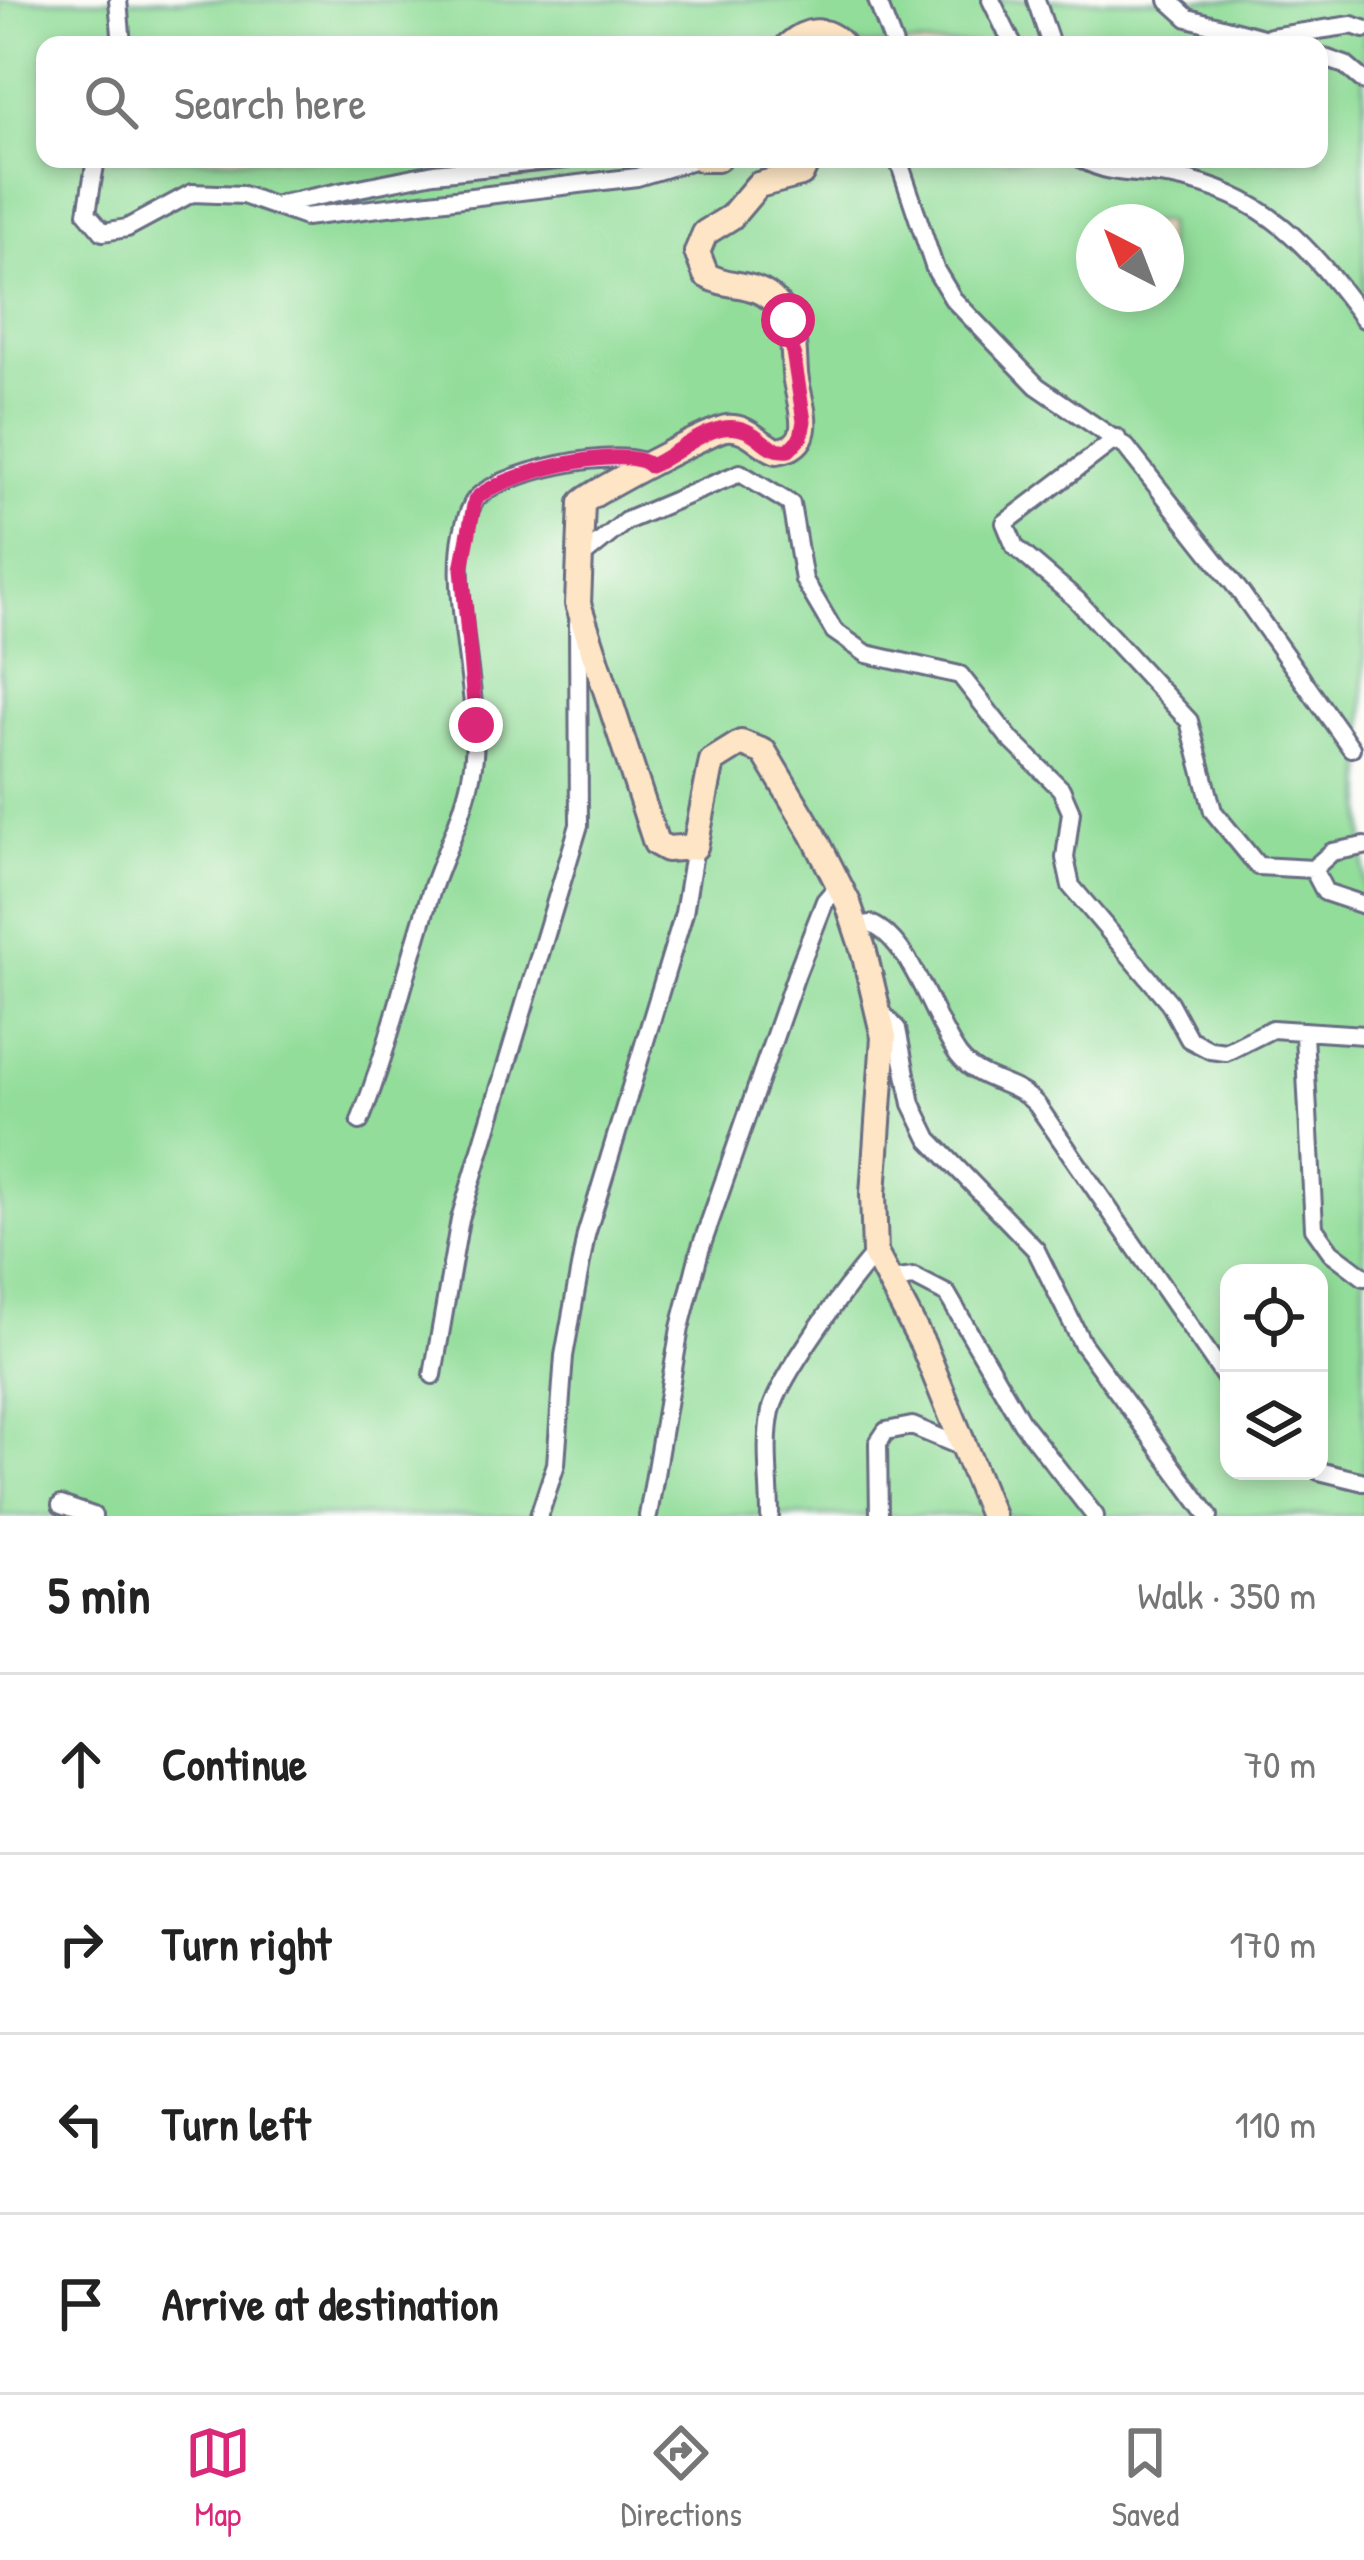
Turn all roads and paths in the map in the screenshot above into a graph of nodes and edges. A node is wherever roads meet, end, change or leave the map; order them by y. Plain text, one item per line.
1 (118, 0) edge
2 (877, 0) edge
3 (991, 0) edge
4 (1036, 0) edge
5 (1168, 0) edge
6 (1364, 29) edge
7 (121, 36) edge
8 (891, 36) edge
9 (1009, 36) edge
10 (1048, 36) edge
11 (1256, 36) edge
12 (1278, 36) edge
13 (1328, 59) edge
14 (1364, 81) edge
15 (94, 168) edge
16 (482, 168) edge
17 (667, 168) edge
18 (804, 168) edge
19 (901, 168) edge
20 (1097, 168) edge
21 (279, 204) junction
22 (1364, 319) edge
23 (1117, 439) junction
24 (650, 466) junction
25 (584, 555) junction
26 (578, 604) junction
27 (1351, 748) dead end
28 (1364, 846) edge
29 (695, 847) junction
30 (1312, 869) junction
31 (837, 886) junction
32 (1364, 905) edge
33 (856, 926) junction
34 (880, 1011) junction
35 (1304, 1034) junction
36 (1364, 1035) edge
37 (360, 1121) dead end
38 (875, 1253) junction
39 (1364, 1277) edge
40 (890, 1280) junction
41 (1221, 1372) edge
42 (433, 1376) dead end
43 (967, 1449) junction
44 (1328, 1473) edge
45 (1364, 1482) edge
46 (61, 1505) dead end
47 (93, 1516) edge
48 (539, 1516) edge
49 (648, 1516) edge
50 (770, 1516) edge
51 (879, 1516) edge
52 (992, 1516) edge
53 (1095, 1516) edge
54 (1209, 1516) edge

1 - 7 street
2 - 8 street
3 - 9 street
4 - 10 street
5 - 11 street
6 - 12 street
13 - 14 street
15 - 21 street
16 - 21 street
17 - 21 street
18 - 24 street
19 - 23 street
20 - 22 street
23 - 27 street
23 - 30 street
24 - 25 street
24 - 37 street
25 - 26 street
25 - 35 street
26 - 29 street
26 - 42 street
28 - 30 street
29 - 31 street
29 - 48 street
30 - 32 street
31 - 33 street
31 - 49 street
33 - 34 street
33 - 41 street
34 - 38 street
34 - 54 street
35 - 36 street
35 - 39 street
38 - 40 street
38 - 50 street
40 - 43 street
40 - 53 street
43 - 51 street
43 - 52 street
44 - 45 street
46 - 47 street

